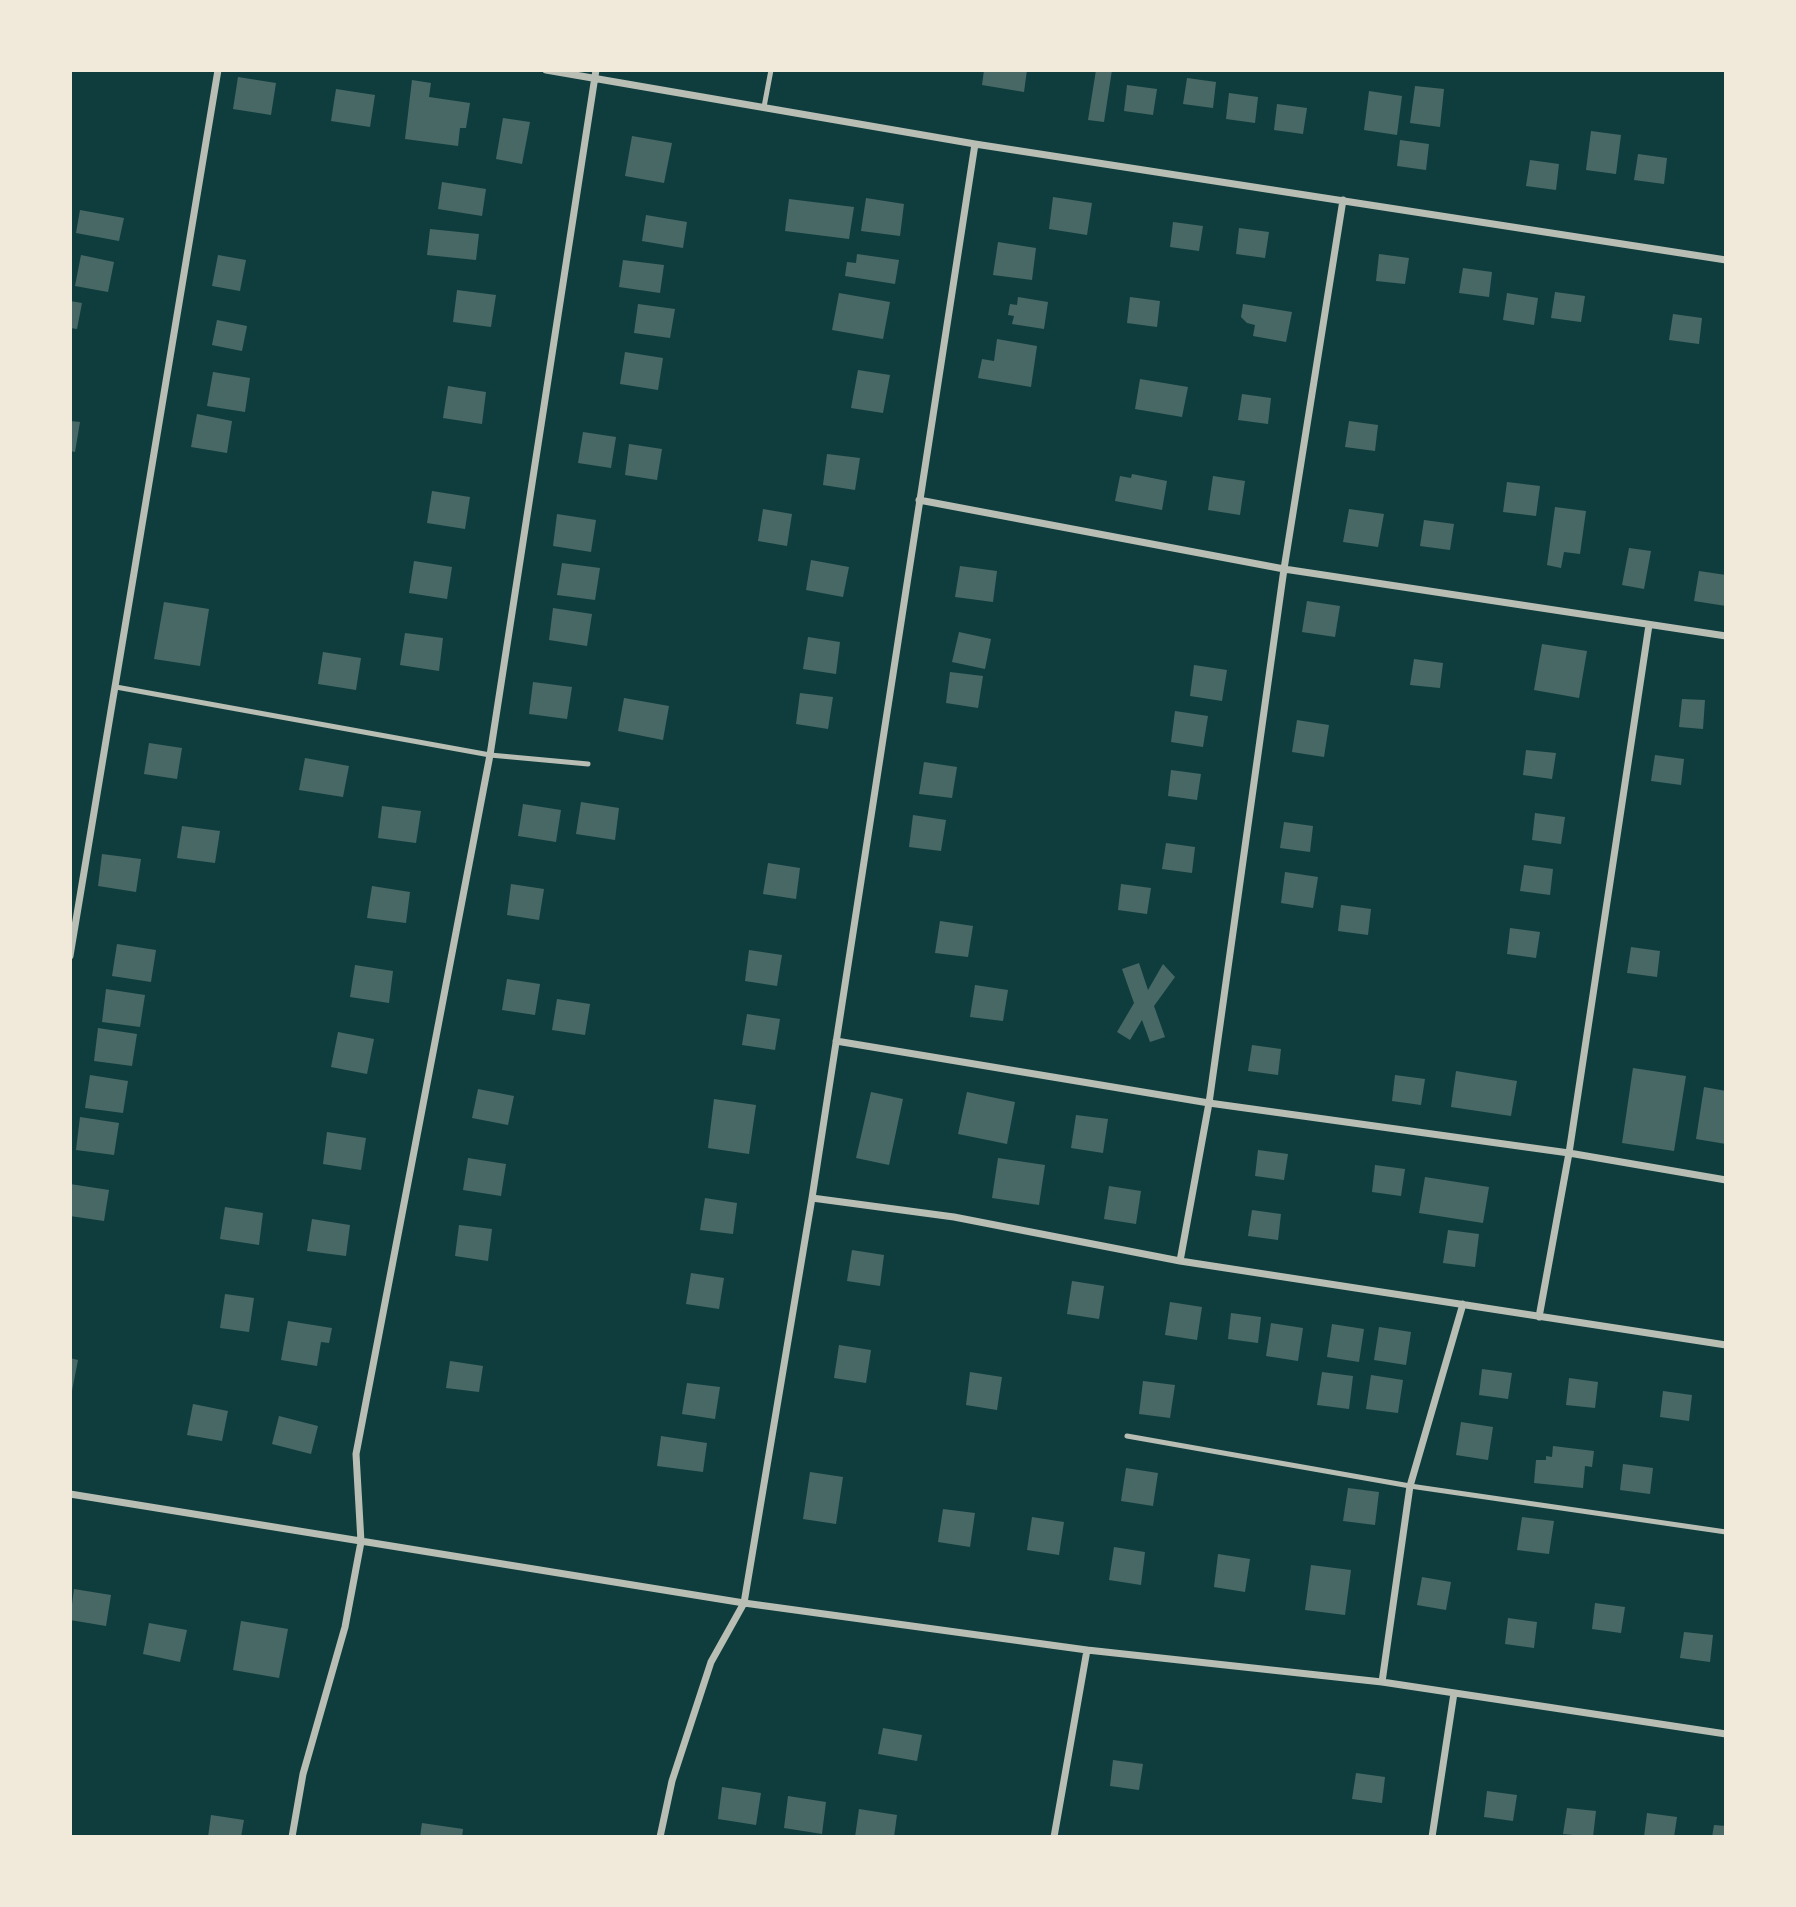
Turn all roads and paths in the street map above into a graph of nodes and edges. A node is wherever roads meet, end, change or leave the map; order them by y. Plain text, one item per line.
1 (218, 70) edge
2 (546, 70) edge
3 (771, 70) edge
4 (595, 74) edge
5 (764, 107) junction
6 (975, 144) junction
7 (1343, 200) junction
8 (1726, 260) edge
9 (919, 500) junction
10 (1284, 569) junction
11 (1649, 625) junction
12 (1726, 636) edge
13 (116, 687) junction
14 (490, 755) junction
15 (588, 764) dead end
16 (70, 956) edge
17 (836, 1041) junction
18 (1209, 1102) junction
19 (1569, 1153) junction
20 (1726, 1180) edge
21 (812, 1198) junction
22 (1180, 1261) junction
23 (1463, 1304) junction
24 (1539, 1317) junction
25 (1726, 1345) edge
26 (1127, 1436) dead end
27 (1410, 1486) junction
28 (70, 1494) edge
29 (1726, 1532) edge
30 (361, 1542) junction
31 (744, 1603) junction
32 (1087, 1650) junction
33 (1382, 1682) junction
34 (1454, 1693) junction
35 (1726, 1734) edge
36 (292, 1837) edge
37 (660, 1837) edge
38 (1054, 1837) edge
39 (1432, 1837) edge

1 - 13 street
2 - 4 street
3 - 5 lane
4 - 5 street
4 - 14 street
5 - 6 street
6 - 7 street
6 - 9 street
7 - 8 street
7 - 10 street
9 - 10 street
9 - 17 street
10 - 11 street
10 - 18 street
11 - 12 street
11 - 19 street
13 - 14 lane
13 - 16 street
14 - 15 lane
14 - 30 street
17 - 18 street
17 - 21 street
18 - 19 street
18 - 22 street
19 - 20 street
19 - 24 street
21 - 22 street
21 - 31 street
22 - 23 street
23 - 24 street
23 - 27 street
24 - 25 street
26 - 27 lane
27 - 29 lane
27 - 33 street
28 - 30 street
30 - 31 street
30 - 36 street
31 - 32 street
31 - 37 street
32 - 33 street
32 - 38 street
33 - 34 street
34 - 35 street
34 - 39 street

